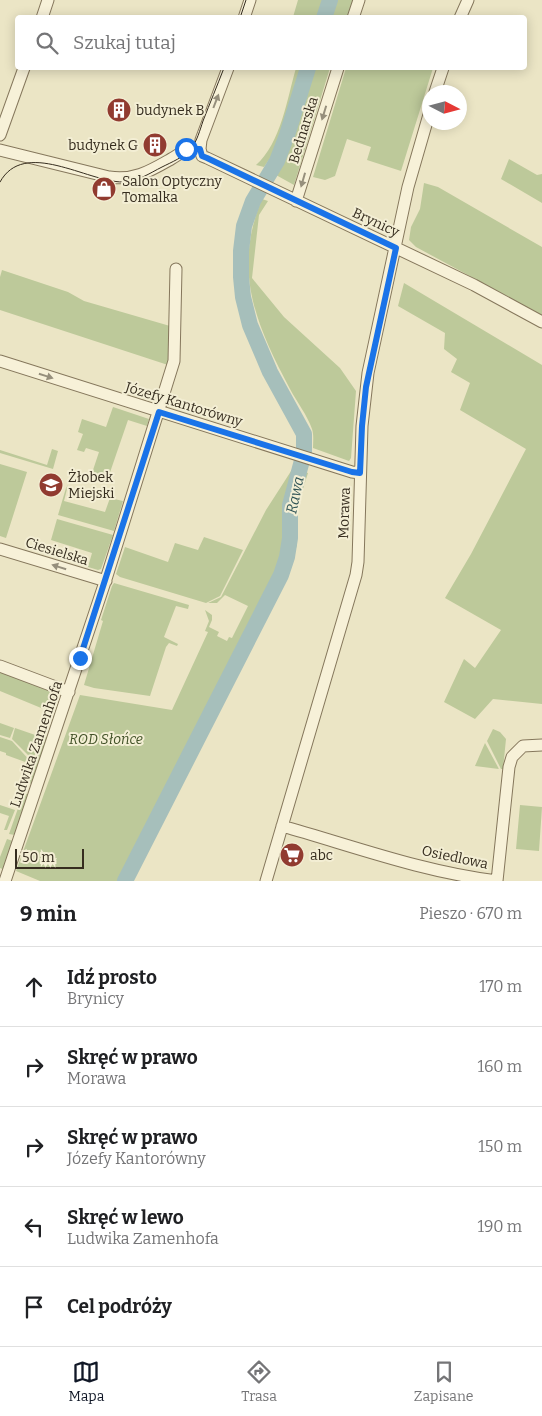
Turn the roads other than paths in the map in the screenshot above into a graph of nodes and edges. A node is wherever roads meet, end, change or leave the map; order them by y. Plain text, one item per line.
1 (48, 0) edge
2 (250, 0) edge
3 (359, 0) edge
4 (468, 0) edge
5 (43, 15) edge
6 (245, 15) edge
7 (354, 15) edge
8 (461, 15) edge
9 (23, 70) edge
10 (227, 70) edge
11 (337, 70) edge
12 (442, 70) edge
13 (437, 85) edge
14 (424, 130) edge
15 (0, 134) edge
16 (200, 149) junction
17 (0, 150) edge
18 (296, 201) junction
19 (396, 248) junction
20 (176, 269) dead end
21 (542, 322) edge
22 (0, 361) edge
23 (159, 412) junction
24 (360, 473) junction
25 (0, 549) edge
26 (106, 581) junction
27 (0, 666) edge
28 (69, 692) junction
29 (542, 745) edge
30 (282, 826) junction
31 (5, 881) edge
32 (266, 881) edge

1 - 5 street
2 - 6 street
3 - 7 street
4 - 8 street
9 - 15 street
16 -> 10 street
11 -> 18 street, Bednarska
12 - 13 street
14 - 19 street, Morawa
15 - 17 street
16 - 17 street
16 - 18 street, Brynicy
18 - 19 street, Brynicy
19 - 21 street, Brynicy
19 - 24 street, Morawa
20 - 23 street, Ludwika Zamenhofa
22 -> 23 street, Józefy Kantorówny
23 - 24 street, Józefy Kantorówny
23 - 26 street, Ludwika Zamenhofa
24 - 30 street, Morawa
26 -> 25 street, Ciesielska
26 - 28 street, Ludwika Zamenhofa
27 - 28 street
28 - 31 street, Ludwika Zamenhofa
29 - 30 street, Osiedlowa
30 - 32 street, Morawa

